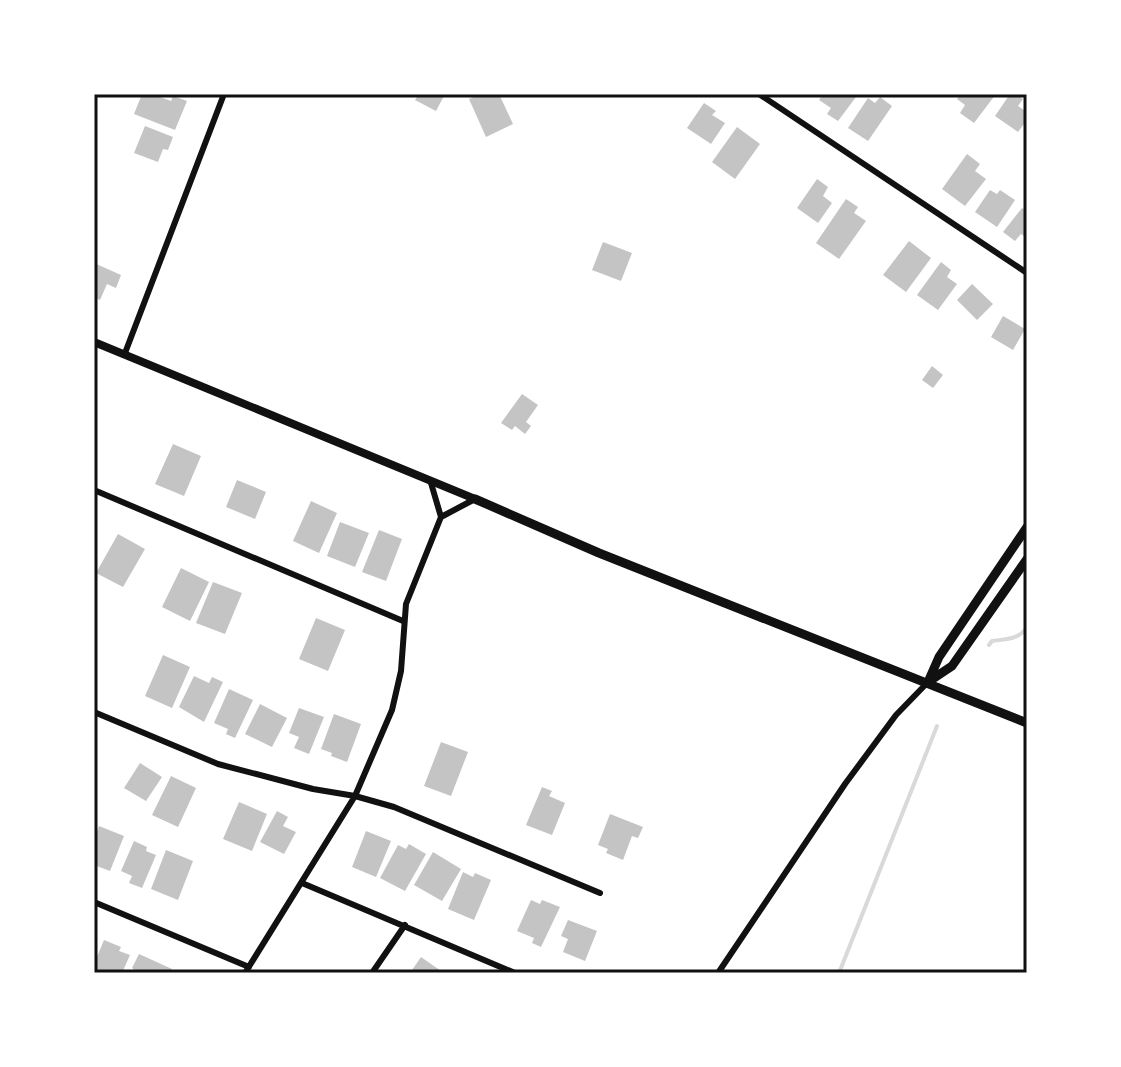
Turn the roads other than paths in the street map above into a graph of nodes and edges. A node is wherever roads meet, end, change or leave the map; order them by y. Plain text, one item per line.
1 (224, 94) edge
2 (759, 94) edge
3 (1027, 273) edge
4 (94, 342) edge
5 (125, 353) junction
6 (431, 483) junction
7 (94, 490) edge
8 (475, 499) junction
9 (441, 517) junction
10 (1027, 527) edge
11 (1027, 559) edge
12 (403, 621) junction
13 (928, 682) junction
14 (94, 712) edge
15 (1027, 723) edge
16 (355, 796) junction
17 (302, 883) junction
18 (600, 893) dead end
19 (94, 902) edge
20 (405, 925) junction
21 (247, 970) edge
22 (372, 973) edge
23 (515, 973) edge
24 (718, 973) edge

1 - 5 street
2 - 3 street
4 - 5 street
5 - 6 street
6 - 8 street
6 - 9 street
7 - 12 street
8 - 9 street
8 - 13 main road
9 - 12 street
10 - 13 main road
11 - 13 main road
12 - 16 street
13 - 15 main road
13 - 24 street
14 - 16 street
16 - 17 street
16 - 18 street
17 - 20 street
17 - 21 street
19 - 21 street
20 - 22 street
20 - 23 street

